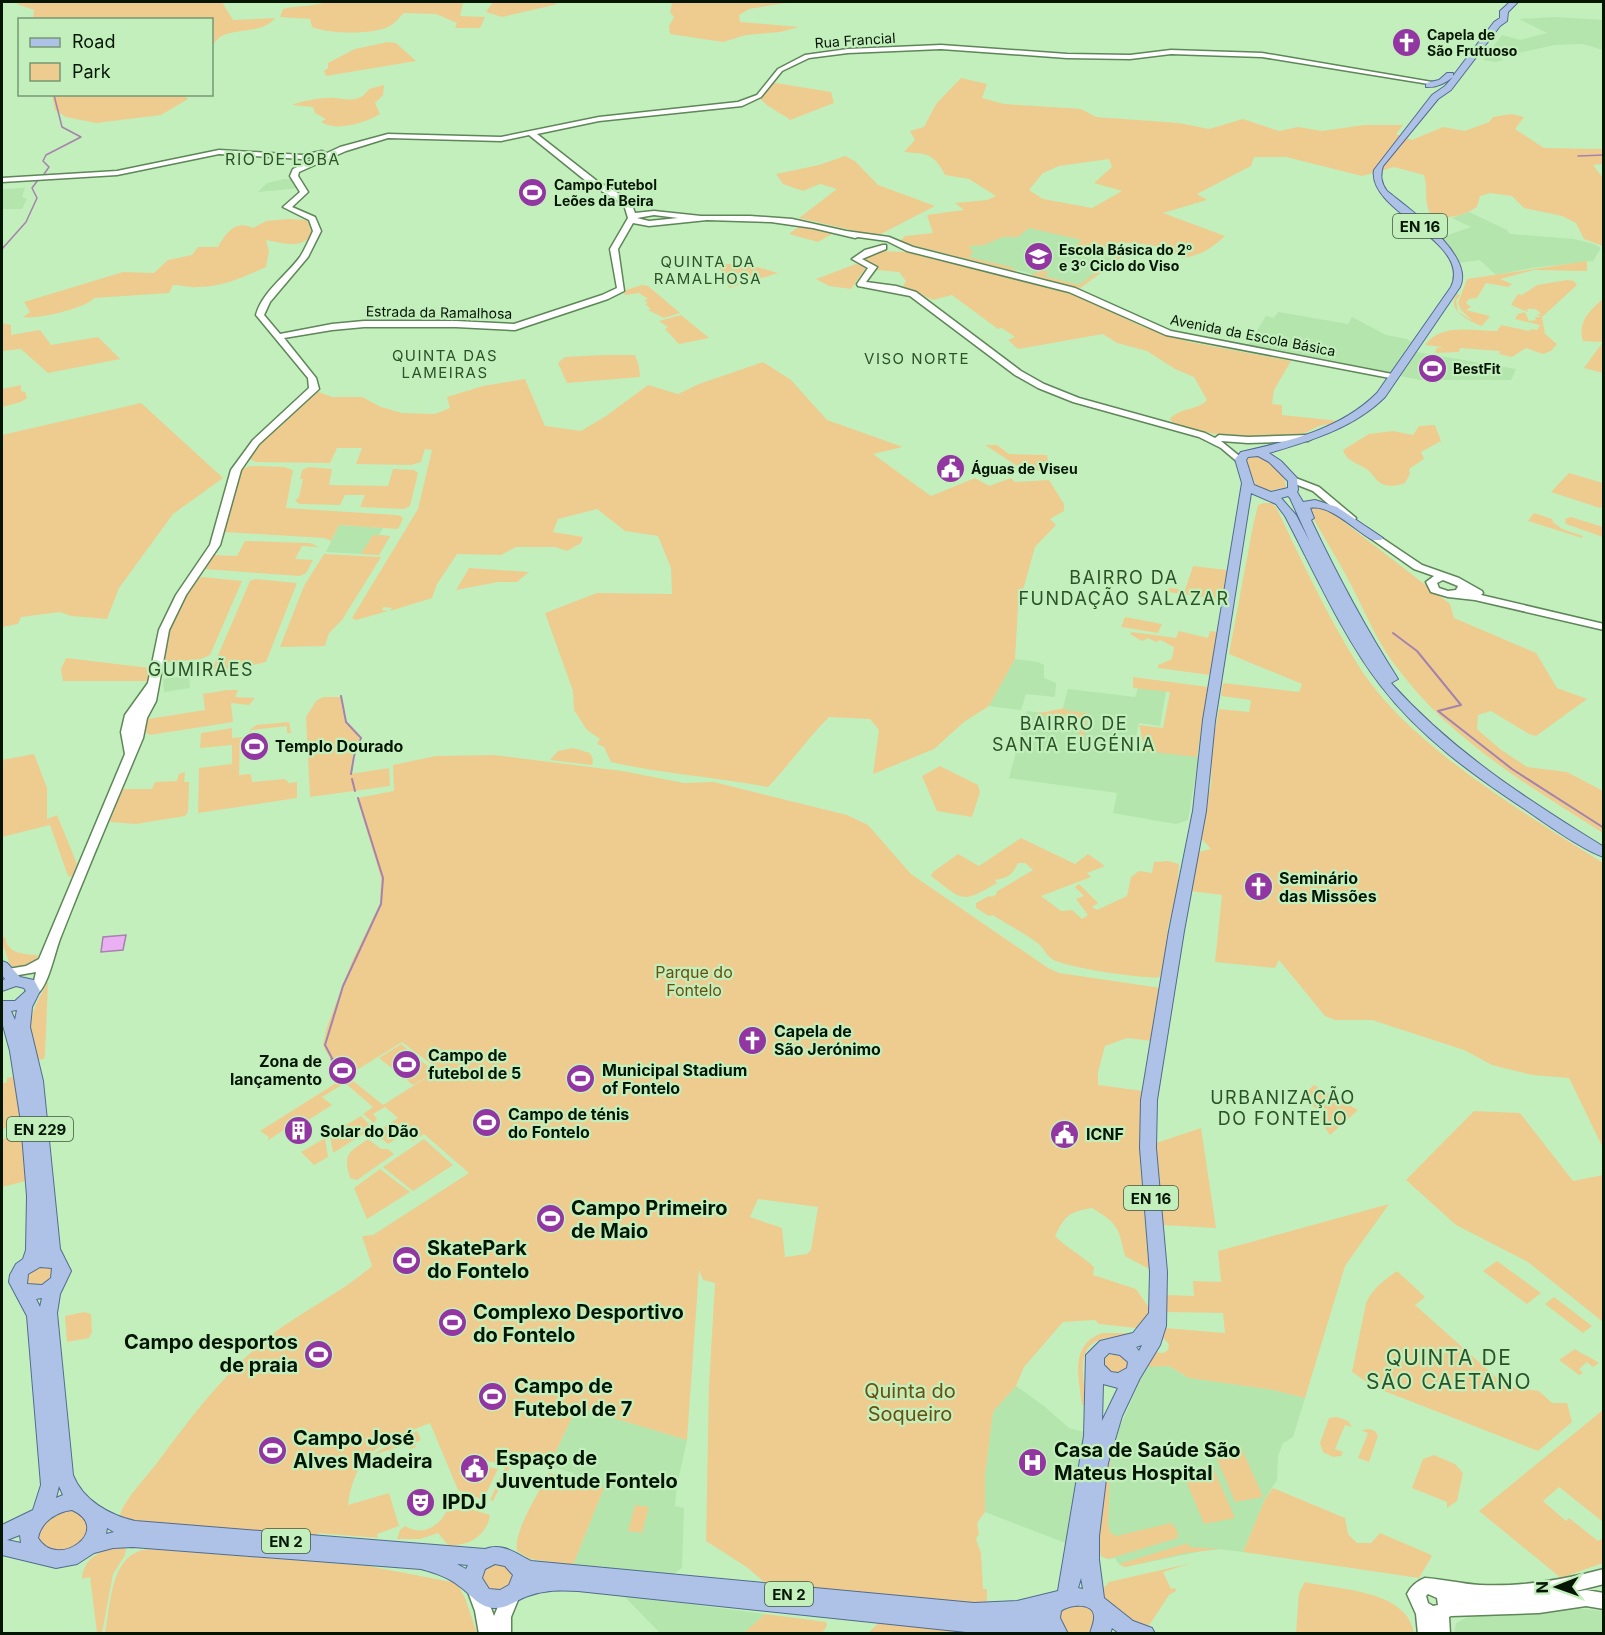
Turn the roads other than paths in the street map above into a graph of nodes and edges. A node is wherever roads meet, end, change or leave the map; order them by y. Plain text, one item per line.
1 (1508, 2) edge
2 (1514, 2) edge
3 (1495, 17) junction
4 (1436, 86) junction
5 (531, 133) junction
6 (330, 153) junction
7 (2, 180) edge
8 (621, 200) junction
9 (653, 213) junction
10 (632, 218) junction
11 (700, 218) junction
12 (651, 223) junction
13 (848, 234) junction
14 (874, 243) junction
15 (886, 244) junction
16 (615, 245) junction
17 (868, 252) junction
18 (277, 337) junction
19 (1392, 377) junction
20 (1169, 425) junction
21 (1219, 438) junction
22 (1311, 438) junction
23 (1298, 443) junction
24 (1256, 453) junction
25 (1240, 461) junction
26 (1280, 466) junction
27 (1247, 484) junction
28 (1292, 487) junction
29 (1266, 495) junction
30 (1377, 538) junction
31 (1316, 543) junction
32 (1418, 567) junction
33 (1446, 577) junction
34 (1431, 582) junction
35 (1462, 586) junction
36 (1453, 594) junction
37 (1230, 596) junction
38 (1496, 602) junction
39 (1604, 627) edge
40 (1209, 720) junction
41 (1199, 794) junction
42 (1194, 827) junction
43 (1604, 844) edge
44 (1604, 853) edge
45 (1182, 899) junction
46 (45, 962) junction
47 (16, 982) edge
48 (2, 1007) edge
49 (30, 1263) junction
50 (59, 1264) junction
51 (57, 1283) junction
52 (24, 1290) junction
53 (1158, 1306) junction
54 (1112, 1345) junction
55 (1094, 1364) junction
56 (1134, 1373) junction
57 (86, 1508) junction
58 (40, 1514) junction
59 (2, 1533) edge
60 (90, 1546) junction
61 (2, 1547) edge
62 (43, 1556) junction
63 (486, 1558) junction
64 (518, 1564) junction
65 (1604, 1576) edge
66 (475, 1588) junction
67 (1437, 1588) junction
68 (514, 1593) junction
69 (1604, 1596) edge
70 (1062, 1598) junction
71 (1604, 1601) edge
72 (1098, 1605) junction
73 (1437, 1611) junction
74 (488, 1634) edge
75 (502, 1634) edge
76 (1058, 1634) edge
77 (1100, 1634) edge
78 (1145, 1634) edge
79 (1426, 1634) edge
80 (1441, 1634) edge

1 - 3 main road, EN 16
2 - 3 main road, EN 16
3 - 4 main road, EN 16
4 - 5 street, Rua Francial
4 - 19 main road, EN 16
5 - 6 street, Rua Francial
5 - 8 street
6 - 7 street
6 - 18 street
8 - 9 street
8 - 10 street
9 - 10 street, Avenida da Escola Básica
9 - 11 street, Avenida da Escola Básica
9 - 12 street
10 - 12 street, Avenida da Escola Básica
10 - 16 street
11 - 12 street, Avenida da Escola Básica
11 - 13 street, Avenida da Escola Básica
12 - 16 street
13 - 14 street, Avenida da Escola Básica
13 - 15 street, Avenida da Escola Básica
14 - 15 street, Avenida da Escola Básica
14 - 17 street
15 - 17 street
15 - 19 street, Avenida da Escola Básica
16 - 18 street, Estrada da Ramalhosa
17 - 20 street
18 - 46 street
19 - 22 main road, EN 16
20 - 21 street
20 - 25 street
21 - 22 street
21 - 24 street
22 - 23 main road, EN 16
23 - 24 main road, EN 16
23 - 26 main road
24 - 25 main road, EN 16
24 - 26 main road
25 - 27 main road, EN 16
26 - 28 main road
27 - 29 main road
27 - 37 main road, EN 16
28 - 29 main road
28 - 30 street
28 - 31 main road
29 - 37 main road, EN 16
29 - 44 main road
30 - 31 main road
30 - 32 street
31 - 43 main road
32 - 33 street
32 - 34 street
33 - 34 street
33 - 35 street
34 - 36 street
35 - 36 street
35 - 38 street
36 - 38 street
37 - 40 main road, EN 16
38 - 39 street
40 - 41 main road, EN 16
40 - 41 main road, EN 16
41 - 42 main road, EN 16
42 - 45 main road, EN 16
42 - 45 main road, EN 16
45 - 53 main road, EN 16
46 - 47 street
46 - 47 street
47 - 48 main road, EN 229
47 - 50 main road, EN 229
48 - 49 main road, EN 229
49 - 50 main road
49 - 52 main road, EN 229
50 - 51 main road, EN 229
51 - 52 main road
51 - 57 main road, EN 229
52 - 58 main road
53 - 54 main road, EN 16
53 - 56 main road, EN 16
54 - 55 main road
54 - 56 main road
55 - 56 main road
55 - 70 main road
56 - 72 main road, EN 16
57 - 58 main road, EN 2
57 - 60 main road
57 - 63 main road, EN 2
58 - 59 main road, EN 2
58 - 62 main road
60 - 62 main road, EN 2
60 - 66 main road, EN 2
61 - 62 main road, EN 2
63 - 64 main road, EN 2
63 - 66 main road
64 - 68 main road
64 - 70 main road, EN 2
65 - 67 street
65 - 69 street
66 - 68 main road, EN 2
66 - 74 street
67 - 73 street
67 - 73 street
68 - 75 street
68 - 76 main road, EN 2
70 - 72 main road, EN 2
70 - 76 main road, EN 2
71 - 73 street
72 - 77 main road
72 - 78 main road, EN 2
73 - 79 street
73 - 80 street

